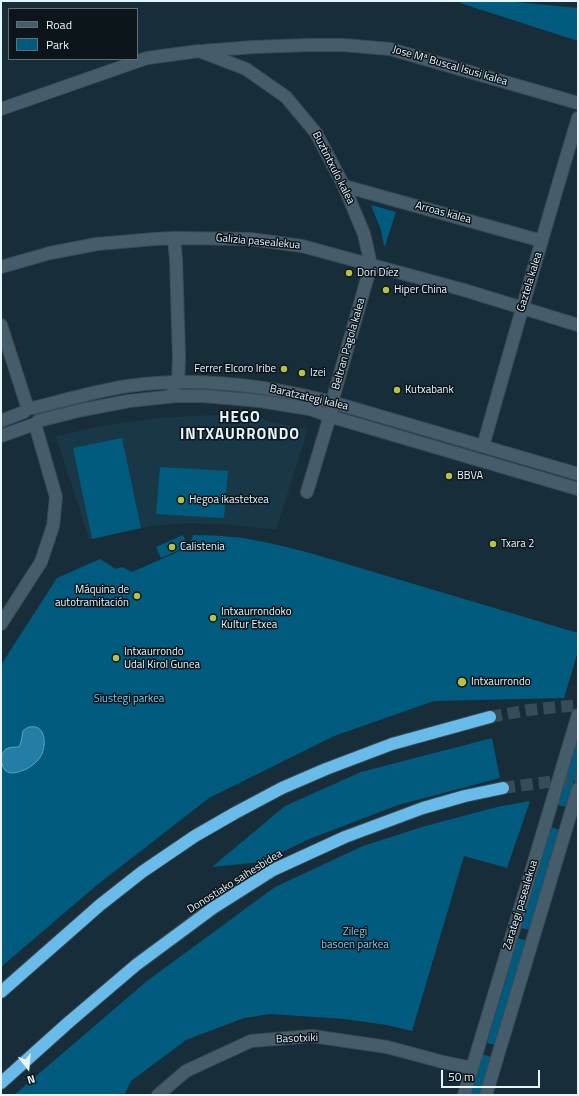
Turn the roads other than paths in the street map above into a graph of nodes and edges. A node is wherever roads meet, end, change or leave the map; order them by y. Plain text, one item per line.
1 (199, 51) junction
2 (578, 103) edge
3 (1, 109) edge
4 (578, 118) edge
5 (344, 186) junction
6 (174, 238) junction
7 (542, 241) junction
8 (371, 264) junction
9 (1, 267) edge
10 (522, 308) junction
11 (1, 325) edge
12 (578, 325) edge
13 (178, 382) junction
14 (129, 402) junction
15 (332, 402) junction
16 (28, 410) junction
17 (330, 416) junction
18 (1, 421) edge
19 (35, 423) junction
20 (1, 436) edge
21 (483, 446) junction
22 (578, 474) edge
23 (578, 489) edge
24 (307, 492) dead end
25 (1, 624) edge
26 (578, 715) edge
27 (490, 717) tunnel mouth
28 (503, 788) tunnel mouth
29 (578, 789) edge
30 (1, 992) edge
31 (472, 1068) junction
32 (1, 1083) edge
33 (158, 1095) edge
34 (464, 1095) edge
35 (486, 1095) edge

1 - 2 street, Jose Mª Buscal Isusi kalea
1 - 3 street, Buztintxulo kalea
1 - 5 street, Buztintxulo kalea
4 - 7 street, Gaztela kalea
5 - 7 street, Arroas kalea
5 - 8 street, Buztintxulo kalea
6 - 8 street, Galizia pasealekua
6 - 9 street, Galizia pasealekua
6 - 13 street
7 - 10 street, Gaztela kalea
8 - 10 street, Galizia pasealekua
8 - 15 street, Beltran Pagola kalea
10 - 12 street, Galizia pasealekua
10 - 21 street, Gaztela kalea
11 - 16 street
13 - 14 street
13 - 15 street, Baratzategi kalea
13 - 16 street, Baratzategi kalea
14 - 17 street, Baratzategi kalea
14 - 19 street, Baratzategi kalea
15 - 17 street, Beltran Pagola kalea
15 - 21 street, Baratzategi kalea
16 - 18 street, Baratzategi kalea
16 - 19 street
17 - 23 street, Baratzategi kalea
17 - 24 street, Beltran Pagola kalea
19 - 20 street, Baratzategi kalea
19 - 25 street
21 - 22 street, Baratzategi kalea
26 - 31 street, Zarategi pasealekua
27 - 30 highway
28 - 32 highway, Donostiako saihesbidea
29 - 35 street, Zarategi pasealekua
31 - 33 street, Basotxiki
31 - 34 street, Zarategi pasealekua

